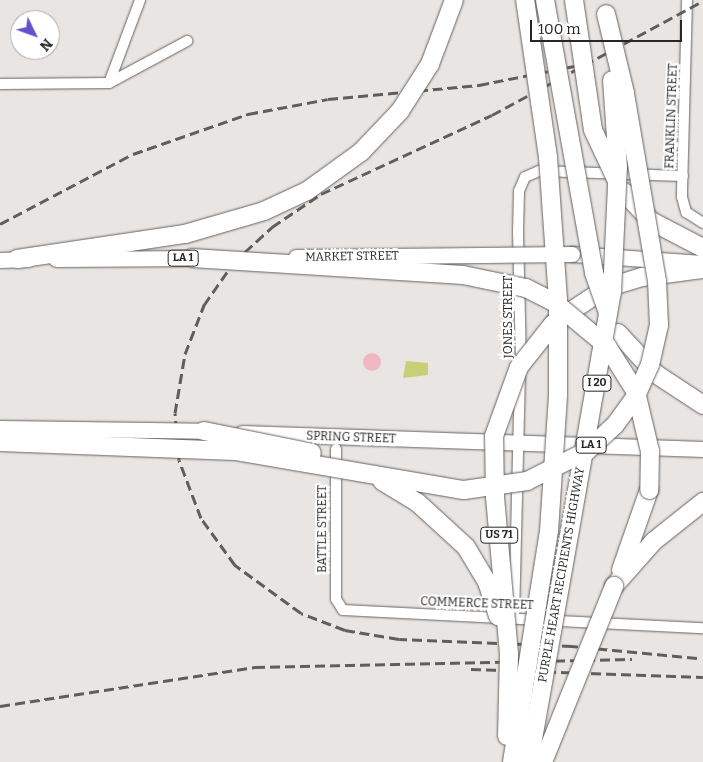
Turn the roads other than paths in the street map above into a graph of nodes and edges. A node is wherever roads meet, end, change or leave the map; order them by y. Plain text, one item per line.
1 (140, 0) edge
2 (454, 0) edge
3 (525, 0) edge
4 (545, 0) edge
5 (574, 0) edge
6 (687, 0) edge
7 (605, 7) edge
8 (188, 41) dead end
9 (109, 83) junction
10 (0, 84) edge
11 (682, 176) junction
12 (703, 223) edge
13 (703, 248) edge
14 (192, 258) junction
15 (8, 260) edge
16 (703, 263) edge
17 (703, 269) edge
18 (703, 405) edge
19 (0, 428) edge
20 (204, 431) junction
21 (0, 442) edge
22 (518, 443) junction
23 (703, 449) edge
24 (336, 450) dead end
25 (703, 502) edge
26 (614, 586) junction
27 (340, 608) joint
28 (514, 618) junction
29 (703, 628) edge
30 (508, 685) junction
31 (506, 762) edge
32 (512, 762) edge
33 (529, 762) edge
34 (544, 762) edge

1 - 9 street
2 - 15 highway, bridge
3 - 32 highway, PURPLE HEART RECIPIENTS HIGHWAY, bridge
4 - 18 highway, bridge
5 - 13 highway, bridge
6 - 11 street, FRANKLIN STREET
7 - 21 highway, bridge
7 - 33 highway, PURPLE HEART RECIPIENTS HIGHWAY / I 20, bridge
8 - 9 street
9 - 10 street
11 - 12 street, FRANKLIN STREET
11 - 22 street, JONES STREET
14 - 15 main road, MARKET STREET / LA 1, bridge
14 - 16 main road, MARKET STREET / LA 1, bridge
14 - 26 highway, bridge
17 - 30 highway, US 71, bridge
19 - 20 main road, SPRING STREET / LA 1, bridge
20 - 22 main road, SPRING STREET / LA 1, bridge
20 - 30 highway, bridge
22 - 23 main road, SPRING STREET / LA 1
22 - 28 street, JONES STREET
24 - 27 street, BATTLE STREET
25 - 26 highway
26 - 34 highway, bridge
27 - 28 street, COMMERCE STREET
28 - 29 street, COMMERCE STREET
30 - 31 highway, US 71, bridge

